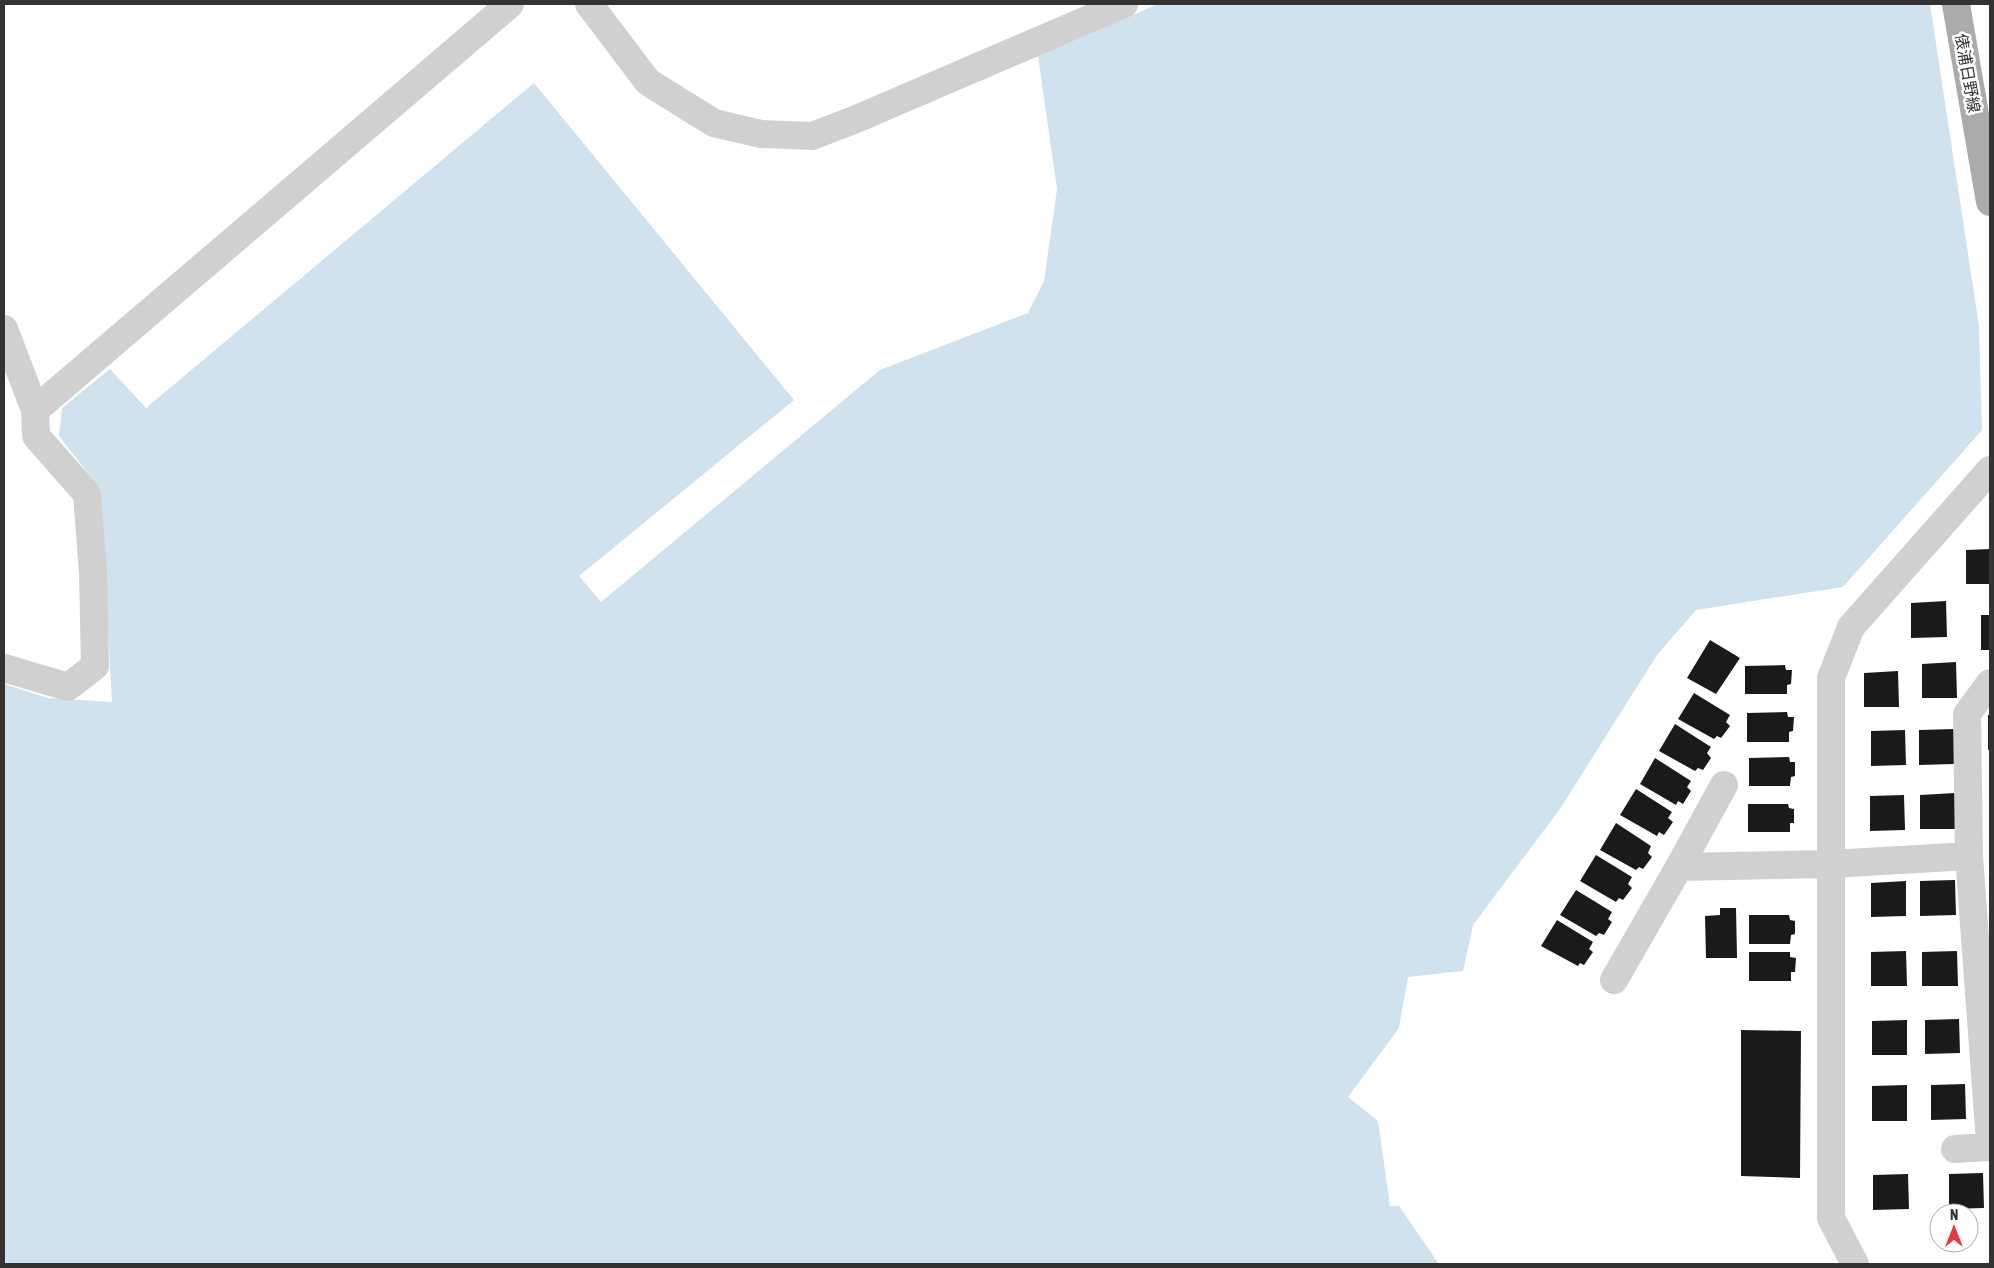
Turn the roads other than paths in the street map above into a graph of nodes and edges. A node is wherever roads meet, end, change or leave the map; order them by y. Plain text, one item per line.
1 (510, 4) edge
2 (589, 4) edge
3 (1124, 4) edge
4 (1956, 4) edge
5 (1990, 202) edge
6 (4, 329) edge
7 (35, 410) junction
8 (1990, 470) edge
9 (4, 668) edge
10 (1990, 683) edge
11 (1724, 785) dead end
12 (1969, 856) junction
13 (1831, 864) junction
14 (1679, 867) junction
15 (1614, 980) dead end
16 (1990, 1142) edge
17 (1990, 1147) edge
18 (1955, 1149) dead end
19 (1855, 1264) edge

1 - 7 street
2 - 3 street
4 - 5 main road, 俵浦日野線
6 - 7 street
7 - 9 street
8 - 13 street
10 - 12 street
11 - 14 street
12 - 13 street
12 - 16 street
13 - 14 street
13 - 19 street
14 - 15 street
17 - 18 street

